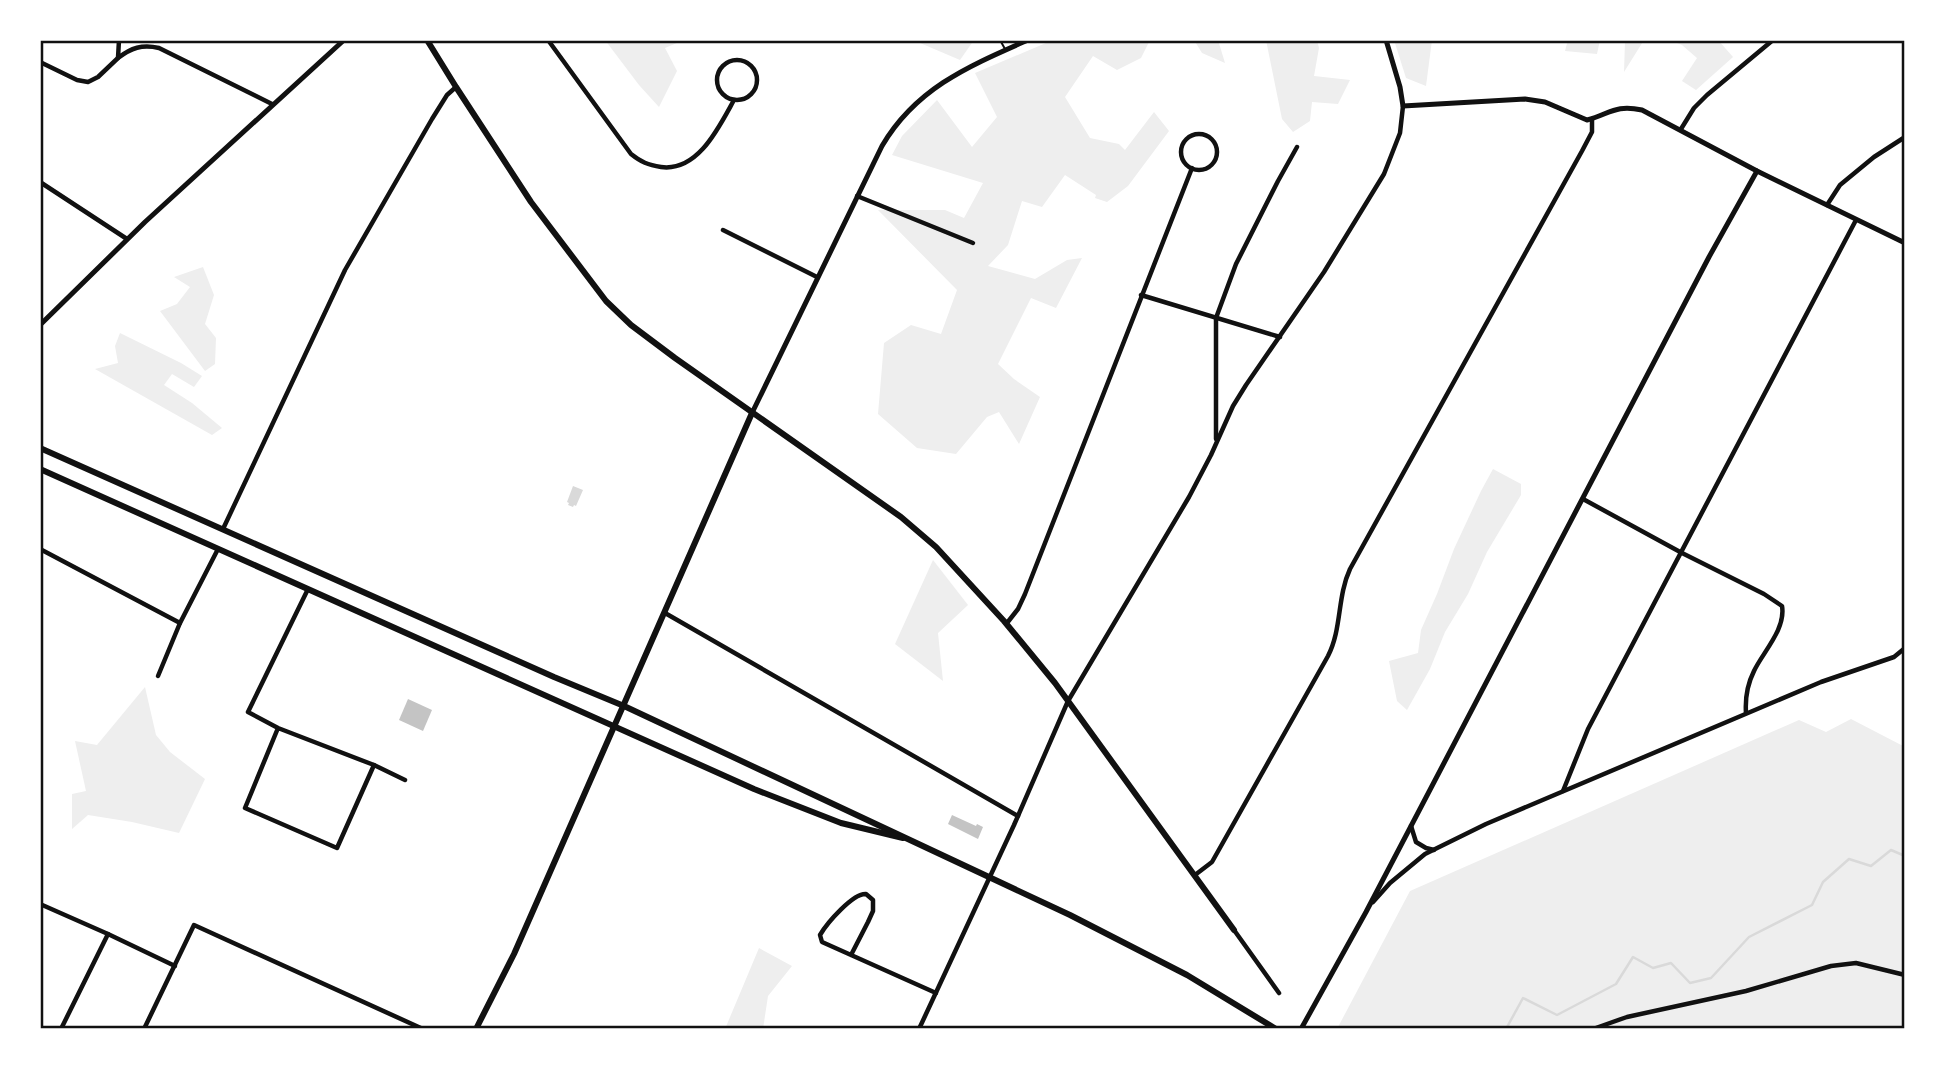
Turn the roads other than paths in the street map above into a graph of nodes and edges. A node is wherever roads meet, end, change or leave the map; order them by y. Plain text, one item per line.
1 (119, 40) edge
2 (344, 40) edge
3 (427, 40) edge
4 (548, 40) edge
5 (1000, 40) edge
6 (1028, 40) edge
7 (1386, 40) edge
8 (1773, 40) edge
9 (147, 43) edge
10 (1005, 50) junction
11 (118, 58) junction
12 (40, 62) edge
13 (456, 87) junction
14 (734, 100) junction
15 (272, 104) junction
16 (1403, 106) junction
17 (1592, 119) junction
18 (1681, 129) junction
19 (1905, 136) edge
20 (1297, 147) dead end
21 (1192, 168) junction
22 (1757, 171) junction
23 (40, 182) edge
24 (857, 196) junction
25 (1827, 205) junction
26 (1856, 220) junction
27 (723, 230) dead end
28 (127, 239) junction
29 (973, 243) dead end
30 (1905, 243) edge
31 (817, 278) junction
32 (1142, 295) junction
33 (1216, 318) junction
34 (40, 325) edge
35 (1280, 337) junction
36 (752, 413) junction
37 (1216, 444) junction
38 (40, 448) edge
39 (40, 469) edge
40 (1583, 499) junction
41 (223, 529) junction
42 (40, 549) edge
43 (218, 549) junction
44 (1682, 553) junction
45 (308, 589) junction
46 (665, 612) junction
47 (180, 622) junction
48 (1007, 624) junction
49 (1905, 649) edge
50 (158, 676) dead end
51 (1068, 701) junction
52 (624, 706) junction
53 (1746, 713) junction
54 (614, 725) junction
55 (278, 728) junction
56 (374, 765) junction
57 (405, 780) dead end
58 (1563, 790) junction
59 (1018, 816) junction
60 (1410, 826) junction
61 (914, 841) junction
62 (1434, 850) junction
63 (1195, 875) junction
64 (990, 877) junction
65 (40, 904) edge
66 (1366, 912) junction
67 (1234, 930) joint
68 (108, 933) junction
69 (851, 955) junction
70 (175, 966) junction
71 (1905, 975) edge
72 (936, 993) junction
73 (1279, 993) dead end
74 (61, 1029) edge
75 (145, 1029) edge
76 (423, 1029) edge
77 (476, 1029) edge
78 (919, 1029) edge
79 (1276, 1029) edge
80 (1301, 1029) edge
81 (1592, 1029) edge

1 - 11 street
2 - 15 street
3 - 13 main road
4 - 14 street
5 - 10 lane
6 - 10 street
7 - 16 street
8 - 18 street
9 - 11 street
9 - 15 street
10 - 24 street
11 - 12 street
13 - 36 main road
13 - 41 street
14 - 14 street
15 - 28 street
16 - 17 street
16 - 35 street
17 - 18 street
17 - 63 street
18 - 22 street
19 - 25 street
20 - 33 street
21 - 21 street
21 - 32 street
22 - 25 street
22 - 40 street
23 - 28 street
24 - 29 street
24 - 31 street
25 - 26 street
26 - 30 street
26 - 44 street
27 - 31 street
28 - 34 street
31 - 36 street
32 - 33 street
32 - 48 street
33 - 35 street
33 - 37 street
35 - 37 street
36 - 46 main road
36 - 48 main road
37 - 51 street
38 - 41 main road
39 - 43 main road
40 - 44 street
40 - 60 street
41 - 52 main road
42 - 47 street
43 - 45 main road
43 - 47 street
44 - 53 street
44 - 58 street
45 - 54 main road
45 - 55 street
46 - 52 main road
46 - 59 street
47 - 50 street
48 - 51 main road
49 - 53 street
51 - 59 street
51 - 63 main road
52 - 54 main road
52 - 61 main road
53 - 58 street
54 - 61 main road
54 - 77 main road
55 - 56 street
55 - 56 street
56 - 57 street
58 - 62 street
59 - 64 street
60 - 62 street
60 - 66 street
61 - 64 main road
62 - 66 street
63 - 67 main road
64 - 72 street
64 - 79 main road
65 - 68 street
66 - 80 street
67 - 73 street
68 - 70 street
68 - 74 street
69 - 69 street
69 - 72 street
70 - 75 street
70 - 76 street
71 - 81 street
72 - 78 street

